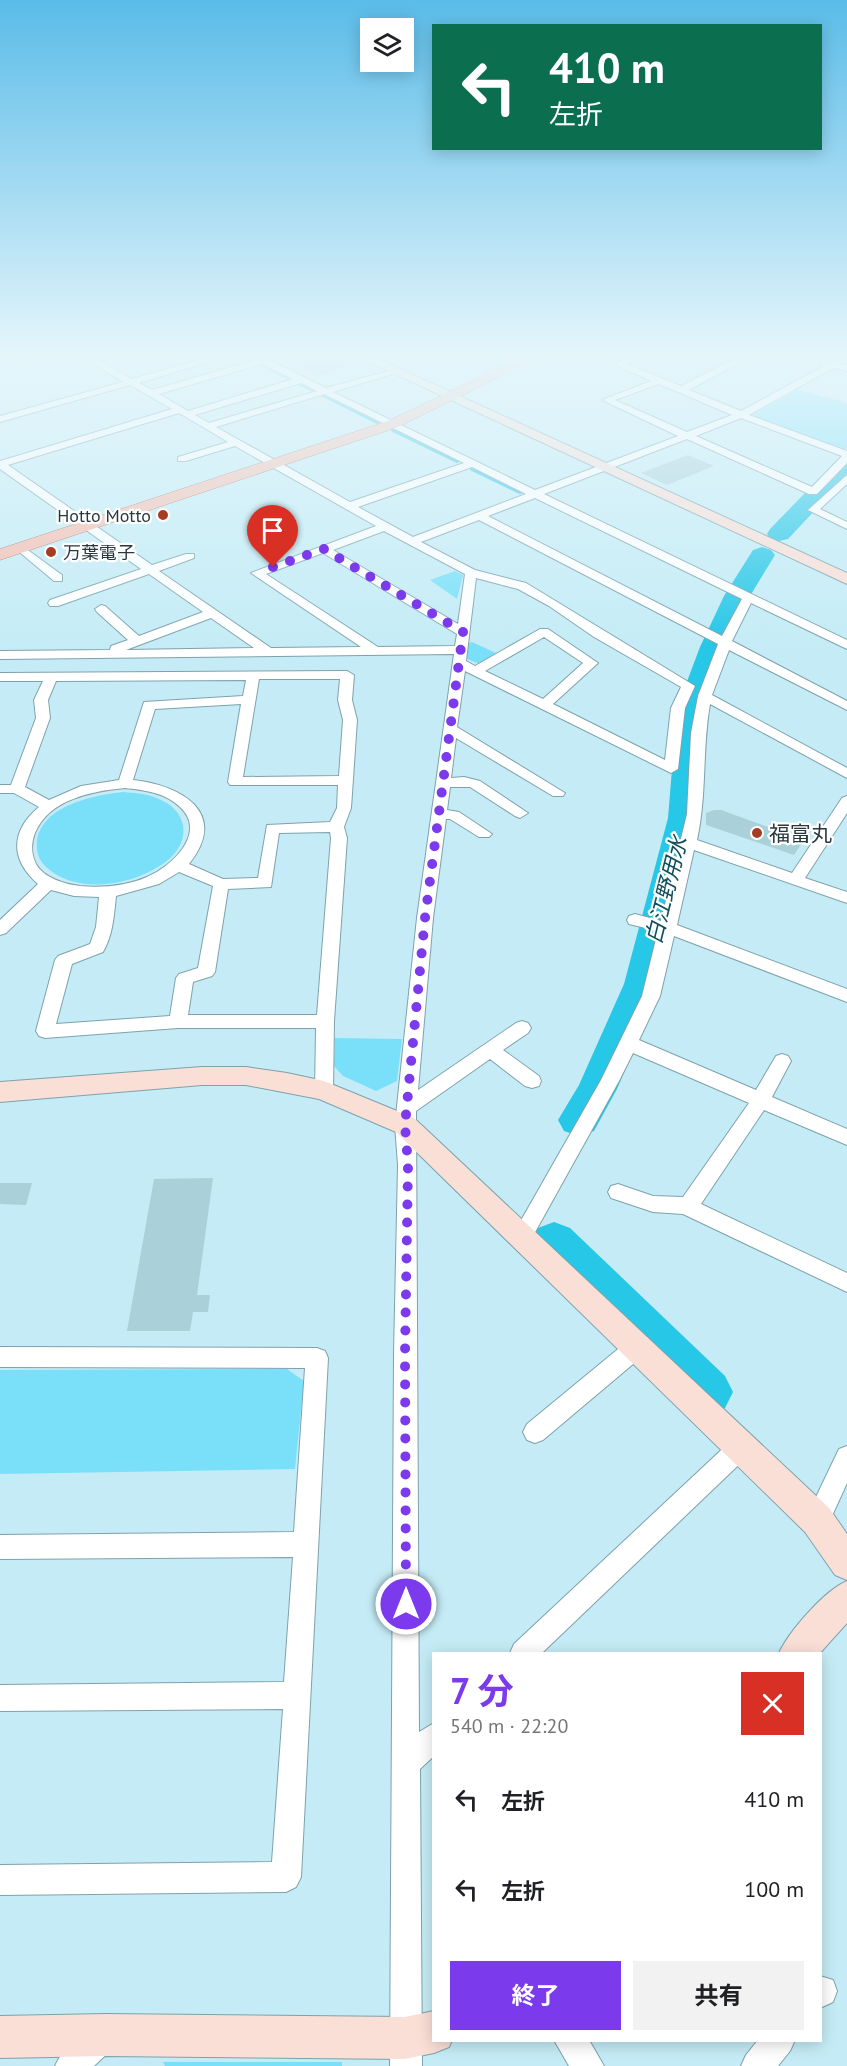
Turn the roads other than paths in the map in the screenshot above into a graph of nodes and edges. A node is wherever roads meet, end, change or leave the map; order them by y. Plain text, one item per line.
1 (45, 451) edge
2 (207, 451) edge
3 (254, 451) edge
4 (313, 451) edge
5 (446, 451) edge
6 (567, 451) edge
7 (647, 451) edge
8 (722, 451) edge
9 (847, 455) edge
10 (182, 459) dead end
11 (0, 464) edge
12 (276, 464) junction
13 (471, 464) junction
14 (603, 468) junction
15 (847, 478) edge
16 (535, 494) junction
17 (350, 506) junction
18 (480, 516) junction
19 (847, 525) edge
20 (88, 526) junction
21 (385, 527) junction
22 (414, 541) junction
23 (21, 548) junction
24 (324, 549) junction
25 (0, 555) edge
26 (190, 556) dead end
27 (151, 570) junction
28 (471, 573) junction
29 (58, 578) dead end
30 (847, 579) edge
31 (742, 595) junction
32 (54, 603) dead end
33 (101, 609) dead end
34 (213, 613) junction
35 (463, 632) junction
36 (137, 641) junction
37 (725, 643) junction
38 (847, 645) edge
39 (374, 650) junction
40 (269, 653) junction
41 (102, 654) junction
42 (0, 655) edge
43 (460, 656) junction
44 (476, 671) junction
45 (253, 676) junction
46 (0, 677) edge
47 (51, 677) junction
48 (705, 696) junction
49 (248, 700) junction
50 (544, 705) junction
51 (847, 706) edge
52 (451, 729) junction
53 (847, 774) edge
54 (345, 780) junction
55 (444, 783) junction
56 (125, 784) junction
57 (0, 789) edge
58 (17, 789) junction
59 (558, 793) dead end
60 (847, 801) edge
61 (49, 806) junction
62 (520, 813) dead end
63 (440, 814) junction
64 (336, 827) junction
65 (484, 834) dead end
66 (688, 842) junction
67 (178, 865) junction
68 (796, 880) junction
69 (49, 883) junction
70 (221, 884) junction
71 (108, 892) junction
72 (847, 898) edge
73 (636, 920) dead end
74 (667, 927) junction
75 (0, 929) edge
76 (847, 996) edge
77 (325, 1021) junction
78 (178, 1022) junction
79 (522, 1028) dead end
80 (628, 1044) junction
81 (490, 1050) junction
82 (782, 1061) dead end
83 (532, 1081) dead end
84 (324, 1091) junction
85 (0, 1092) edge
86 (760, 1101) junction
87 (406, 1116) junction
88 (847, 1137) edge
89 (618, 1192) dead end
90 (689, 1206) junction
91 (522, 1237) junction
92 (847, 1283) edge
93 (637, 1347) junction
94 (0, 1357) edge
95 (535, 1432) dead end
96 (741, 1447) junction
97 (847, 1457) edge
98 (817, 1520) junction
99 (305, 1544) junction
100 (0, 1547) edge
101 (847, 1563) edge
102 (847, 1598) edge
103 (523, 1652) edge
104 (798, 1652) edge
105 (296, 1695) junction
106 (0, 1698) edge
107 (432, 1739) edge
108 (406, 1763) junction
109 (0, 1880) edge
110 (105, 2035) junction
111 (0, 2037) edge
112 (571, 2042) edge
113 (777, 2042) edge
114 (415, 2045) edge
115 (71, 2066) edge
116 (588, 2066) edge
117 (757, 2066) edge

1 - 11 street
2 - 10 street
3 - 12 street
4 - 12 main road
5 - 13 street
6 - 14 street
7 - 14 street
8 - 9 street
11 - 20 street
12 - 17 street
12 - 20 main road
13 - 16 street
13 - 17 street
14 - 16 street
14 - 30 street
15 - 19 street
16 - 18 street
16 - 31 street
17 - 21 street
18 - 22 street
18 - 37 street
20 - 23 main road
20 - 27 street
21 - 22 street
21 - 24 street
22 - 28 street
23 - 25 main road
23 - 29 street
24 - 35 street
24 - 39 street
26 - 27 street
27 - 32 street
27 - 34 street
28 - 35 street
28 - 50 street
31 - 37 street
31 - 38 street
33 - 36 street
34 - 36 street
34 - 40 street
35 - 43 street
36 - 41 street
37 - 48 street
37 - 51 street
39 - 40 street
39 - 43 street
40 - 41 street
41 - 42 street
43 - 44 street
43 - 52 street
44 - 50 street
44 - 50 street
45 - 47 street
45 - 49 street
45 - 54 street
46 - 47 street
47 - 58 street
48 - 53 street
48 - 66 street
49 - 54 street
49 - 56 street
52 - 55 street
52 - 59 street
54 - 64 street
55 - 62 street
55 - 63 street
56 - 61 street
56 - 67 street
57 - 58 street
58 - 61 street
60 - 68 street
61 - 69 street
63 - 65 street
63 - 87 street
64 - 70 street
64 - 77 street
66 - 68 street
66 - 74 street
67 - 70 street
67 - 71 street
68 - 72 street
69 - 71 street
69 - 75 street
70 - 78 street
71 - 78 street
73 - 74 street
74 - 76 street
74 - 80 street
77 - 78 street
77 - 84 street
79 - 81 street
80 - 86 street
80 - 91 street
81 - 83 street
81 - 87 street
82 - 86 street
84 - 85 street
84 - 87 street
86 - 88 street
86 - 90 street
87 - 91 street
87 - 108 street
89 - 90 street
90 - 92 street
91 - 93 street
93 - 95 street
93 - 96 street
94 - 99 street
96 - 98 street
96 - 103 street
97 - 98 street
98 - 101 street
99 - 100 street
99 - 105 street
102 - 104 street
105 - 106 street
105 - 109 street
107 - 108 street
108 - 114 street
110 - 111 street
110 - 114 street
110 - 115 street
112 - 116 street
113 - 117 street

